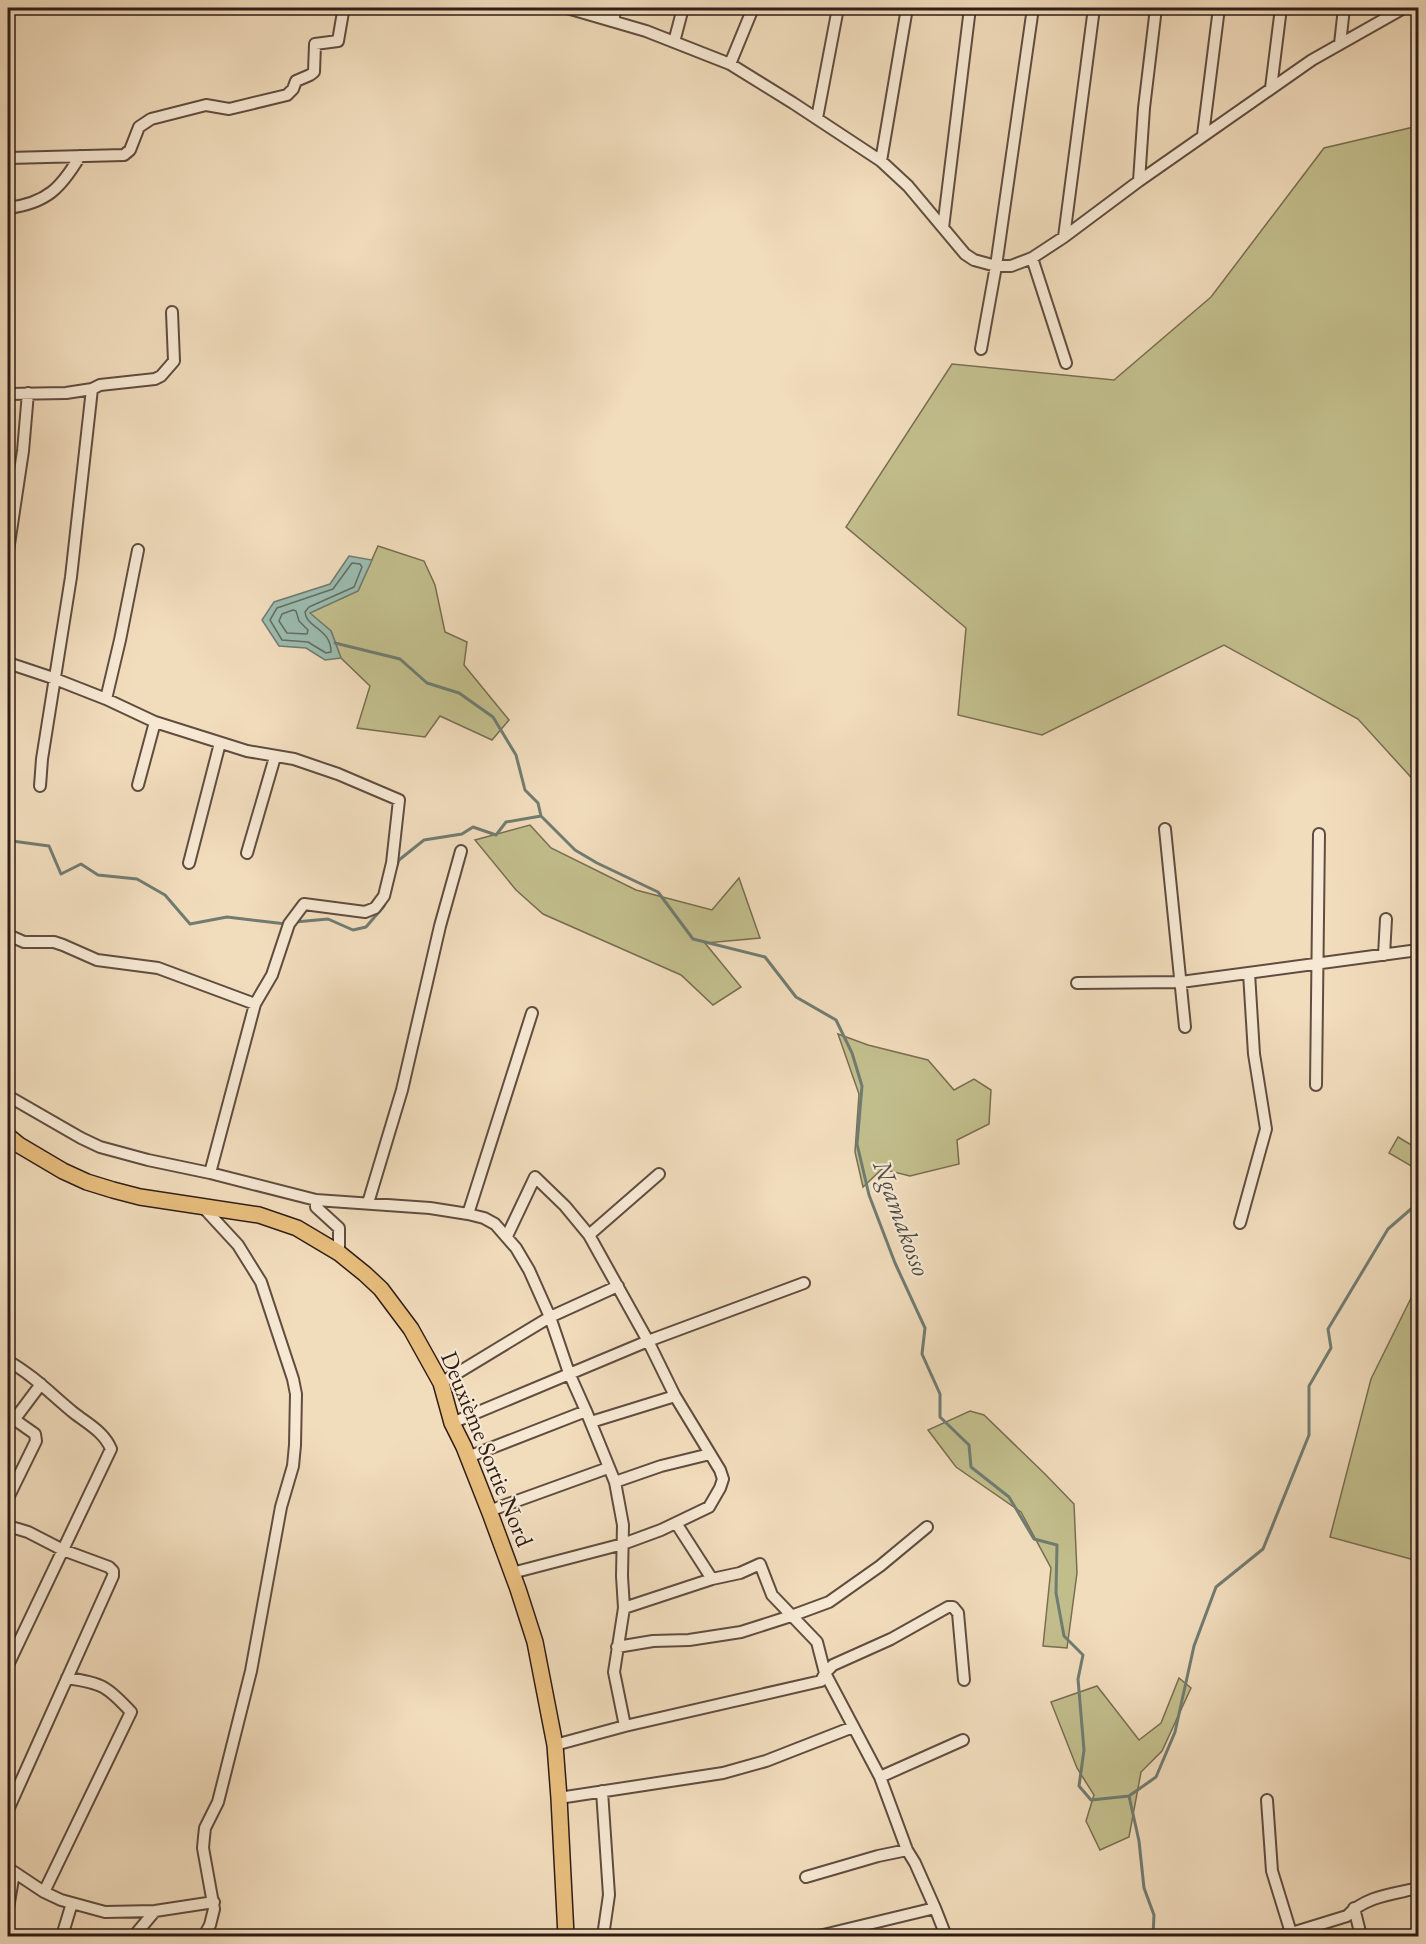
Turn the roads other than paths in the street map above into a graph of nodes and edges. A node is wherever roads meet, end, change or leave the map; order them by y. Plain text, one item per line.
1 (346, 8) edge
2 (570, 8) edge
3 (616, 8) edge
4 (683, 8) edge
5 (753, 8) edge
6 (838, 8) edge
7 (907, 8) edge
8 (970, 8) edge
9 (1033, 8) edge
10 (1095, 8) edge
11 (1156, 8) edge
12 (1219, 8) edge
13 (1281, 8) edge
14 (1344, 8) edge
15 (1404, 8) edge
16 (614, 21) junction
17 (674, 42) junction
18 (1340, 44) junction
19 (730, 64) junction
20 (1271, 88) junction
21 (818, 118) junction
22 (1203, 135) junction
23 (80, 156) junction
24 (8, 158) edge
25 (881, 161) junction
26 (1139, 181) junction
27 (8, 208) edge
28 (943, 228) junction
29 (1064, 237) junction
30 (1032, 258) junction
31 (996, 266) junction
32 (172, 312) dead end
33 (981, 349) dead end
34 (1066, 363) dead end
35 (92, 389) junction
36 (28, 393) junction
37 (8, 394) edge
38 (138, 550) dead end
39 (8, 551) edge
40 (8, 663) edge
41 (55, 678) junction
42 (106, 699) junction
43 (155, 722) junction
44 (220, 743) junction
45 (274, 757) junction
46 (138, 785) dead end
47 (40, 786) dead end
48 (1165, 829) dead end
49 (1319, 834) dead end
50 (461, 852) dead end
51 (247, 853) dead end
52 (189, 863) dead end
53 (1386, 919) dead end
54 (8, 935) edge
55 (1419, 950) edge
56 (1384, 955) junction
57 (1319, 964) junction
58 (1249, 973) junction
59 (1181, 982) junction
60 (1077, 983) dead end
61 (255, 1004) junction
62 (532, 1013) dead end
63 (1185, 1027) dead end
64 (1317, 1085) dead end
65 (8, 1096) edge
66 (8, 1136) edge
67 (210, 1173) junction
68 (659, 1174) dead end
69 (316, 1200) junction
70 (368, 1203) junction
71 (202, 1206) junction
72 (468, 1214) junction
73 (1240, 1223) dead end
74 (589, 1235) junction
75 (507, 1236) junction
76 (339, 1253) junction
77 (804, 1283) dead end
78 (618, 1286) junction
79 (550, 1317) junction
80 (648, 1341) junction
81 (8, 1361) edge
82 (569, 1373) junction
83 (441, 1383) junction
84 (41, 1384) junction
85 (675, 1396) junction
86 (586, 1411) junction
87 (11, 1417) edge
88 (591, 1422) junction
89 (452, 1423) junction
90 (710, 1454) junction
91 (468, 1457) junction
92 (608, 1468) junction
93 (615, 1482) junction
94 (8, 1498) edge
95 (489, 1511) junction
96 (676, 1522) junction
97 (8, 1526) edge
98 (927, 1527) dead end
99 (623, 1544) junction
100 (63, 1550) junction
101 (512, 1573) junction
102 (712, 1579) junction
103 (624, 1608) junction
104 (791, 1617) junction
105 (617, 1647) junction
106 (8, 1665) edge
107 (825, 1673) junction
108 (67, 1678) junction
109 (964, 1680) dead end
110 (625, 1726) junction
111 (852, 1727) junction
112 (963, 1740) dead end
113 (555, 1745) junction
114 (880, 1777) junction
115 (602, 1791) junction
116 (559, 1798) junction
117 (1267, 1800) dead end
118 (8, 1810) edge
119 (907, 1850) junction
120 (11, 1870) edge
121 (806, 1877) dead end
122 (1419, 1888) edge
123 (44, 1892) junction
124 (214, 1902) junction
125 (72, 1903) junction
126 (8, 1908) edge
127 (935, 1908) junction
128 (1354, 1908) junction
129 (155, 1911) junction
130 (62, 1936) edge
131 (134, 1936) edge
132 (204, 1936) edge
133 (566, 1936) edge
134 (603, 1936) edge
135 (819, 1936) edge
136 (946, 1936) edge
137 (1289, 1936) edge
138 (1360, 1936) edge

1 - 23 street
2 - 16 street
3 - 16 street
4 - 17 street
5 - 19 street
6 - 21 street
7 - 25 street
8 - 28 street
9 - 31 street
10 - 29 street
11 - 26 street
12 - 22 street
13 - 20 street
14 - 18 street
15 - 18 street
16 - 17 street
17 - 19 street
18 - 20 street
19 - 21 street
20 - 22 street
21 - 25 street
22 - 26 street
23 - 24 street
23 - 27 street
25 - 28 street
26 - 29 street
28 - 31 street
29 - 30 street
30 - 31 street
30 - 34 street
31 - 33 street
32 - 35 street
35 - 36 street
35 - 41 street
36 - 37 street
36 - 39 street
38 - 42 street
40 - 41 street
41 - 42 street
41 - 47 street
42 - 43 street
43 - 44 street
43 - 46 street
44 - 45 street
44 - 52 street
45 - 51 street
45 - 61 street
48 - 59 street
49 - 57 street
50 - 70 street
53 - 56 street
54 - 61 street
55 - 56 street
56 - 57 street
57 - 58 street
57 - 64 street
58 - 59 street
58 - 73 street
59 - 60 street
59 - 63 street
61 - 67 street
62 - 72 street
65 - 67 street
66 - 71 main road, Deuxième Sortie Nord
67 - 69 street
68 - 74 street
69 - 70 street
69 - 76 street
70 - 72 street
71 - 76 main road, Deuxième Sortie Nord
71 - 124 street
72 - 75 street
74 - 75 street
74 - 78 street
75 - 79 street
76 - 83 main road, Deuxième Sortie Nord
77 - 80 street
78 - 79 street
78 - 80 street
79 - 82 street
79 - 83 street
80 - 82 street
80 - 85 street
81 - 84 street
82 - 86 street
82 - 89 street
83 - 89 main road, Deuxième Sortie Nord
84 - 87 street
84 - 100 street
85 - 88 street
85 - 90 street
86 - 88 street
86 - 91 street
87 - 94 street
88 - 92 street
89 - 91 main road, Deuxième Sortie Nord
90 - 93 street
90 - 96 street
91 - 95 main road, Deuxième Sortie Nord
92 - 93 street
92 - 95 street
93 - 99 street
95 - 101 main road, Deuxième Sortie Nord
96 - 99 street
96 - 102 street
97 - 100 street
98 - 104 street
99 - 101 street
99 - 103 street
100 - 106 street
100 - 108 street
101 - 113 main road, Deuxième Sortie Nord
102 - 103 street
102 - 104 street
103 - 105 street
104 - 105 street
104 - 107 street
105 - 110 street
107 - 109 street
107 - 110 street
107 - 111 street
108 - 118 street
108 - 123 street
110 - 113 street
111 - 114 street
111 - 115 street
112 - 114 street
113 - 116 main road, Deuxième Sortie Nord
114 - 119 street
115 - 116 street
115 - 134 street
116 - 133 main road, Deuxième Sortie Nord
117 - 137 street
119 - 121 street
119 - 127 street
120 - 123 street
120 - 126 street
122 - 128 street
123 - 125 street
124 - 129 street
124 - 132 street
125 - 129 street
125 - 130 street
127 - 135 street
127 - 136 street
128 - 137 street
128 - 138 street
129 - 131 street

